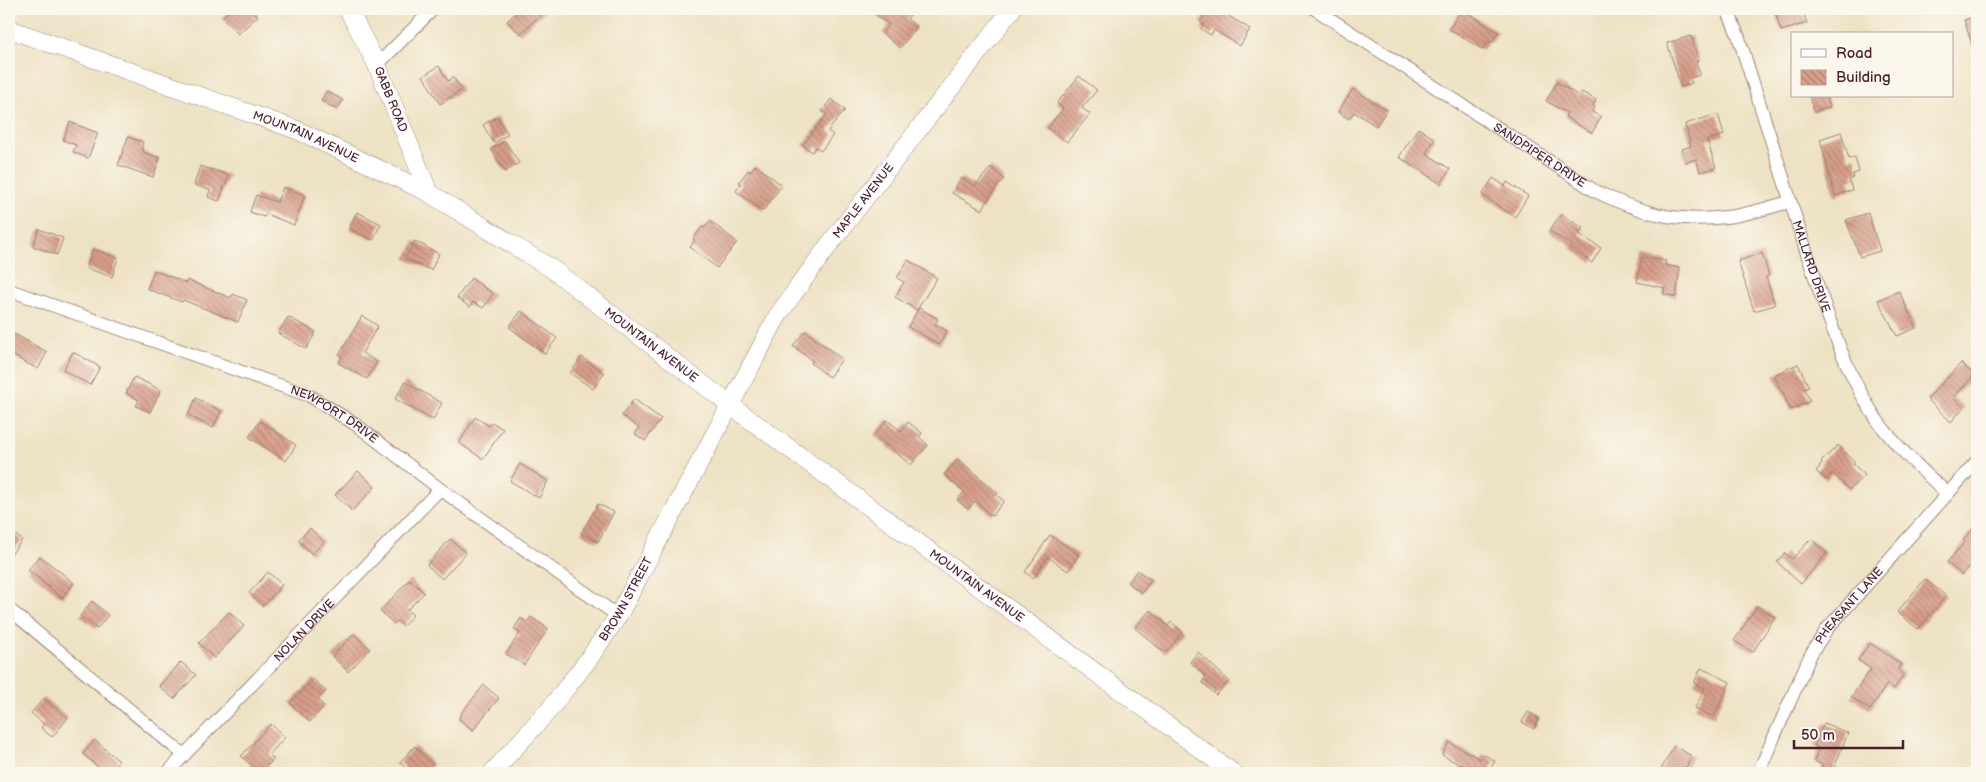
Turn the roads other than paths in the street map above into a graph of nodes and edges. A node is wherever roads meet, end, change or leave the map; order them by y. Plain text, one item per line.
1 (348, 9) edge
2 (433, 9) edge
3 (1012, 9) edge
4 (1315, 9) edge
5 (1727, 9) edge
6 (9, 29) edge
7 (377, 65) junction
8 (429, 192) junction
9 (1790, 202) junction
10 (9, 290) edge
11 (730, 405) junction
12 (1977, 462) edge
13 (440, 489) junction
14 (1948, 494) junction
15 (9, 608) edge
16 (618, 616) junction
17 (184, 755) junction
18 (167, 773) edge
19 (492, 773) edge
20 (1233, 773) edge
21 (1758, 773) edge

1 - 7 main road, GABB ROAD
2 - 7 street
3 - 11 main road, MAPLE AVENUE
4 - 9 street, SANDPIPER DRIVE
5 - 9 street, MALLARD DRIVE
6 - 8 main road, MOUNTAIN AVENUE
7 - 8 main road, GABB ROAD
8 - 11 main road, MOUNTAIN AVENUE
9 - 14 street, MALLARD DRIVE
10 - 13 street, NEWPORT DRIVE
11 - 16 main road, BROWN STREET
11 - 20 main road, MOUNTAIN AVENUE
12 - 14 street, PHEASANT LANE
13 - 16 street, NEWPORT DRIVE
13 - 17 street, NOLAN DRIVE
14 - 21 street, PHEASANT LANE
15 - 17 street
16 - 19 main road, BROWN STREET
17 - 18 street, NOLAN DRIVE

